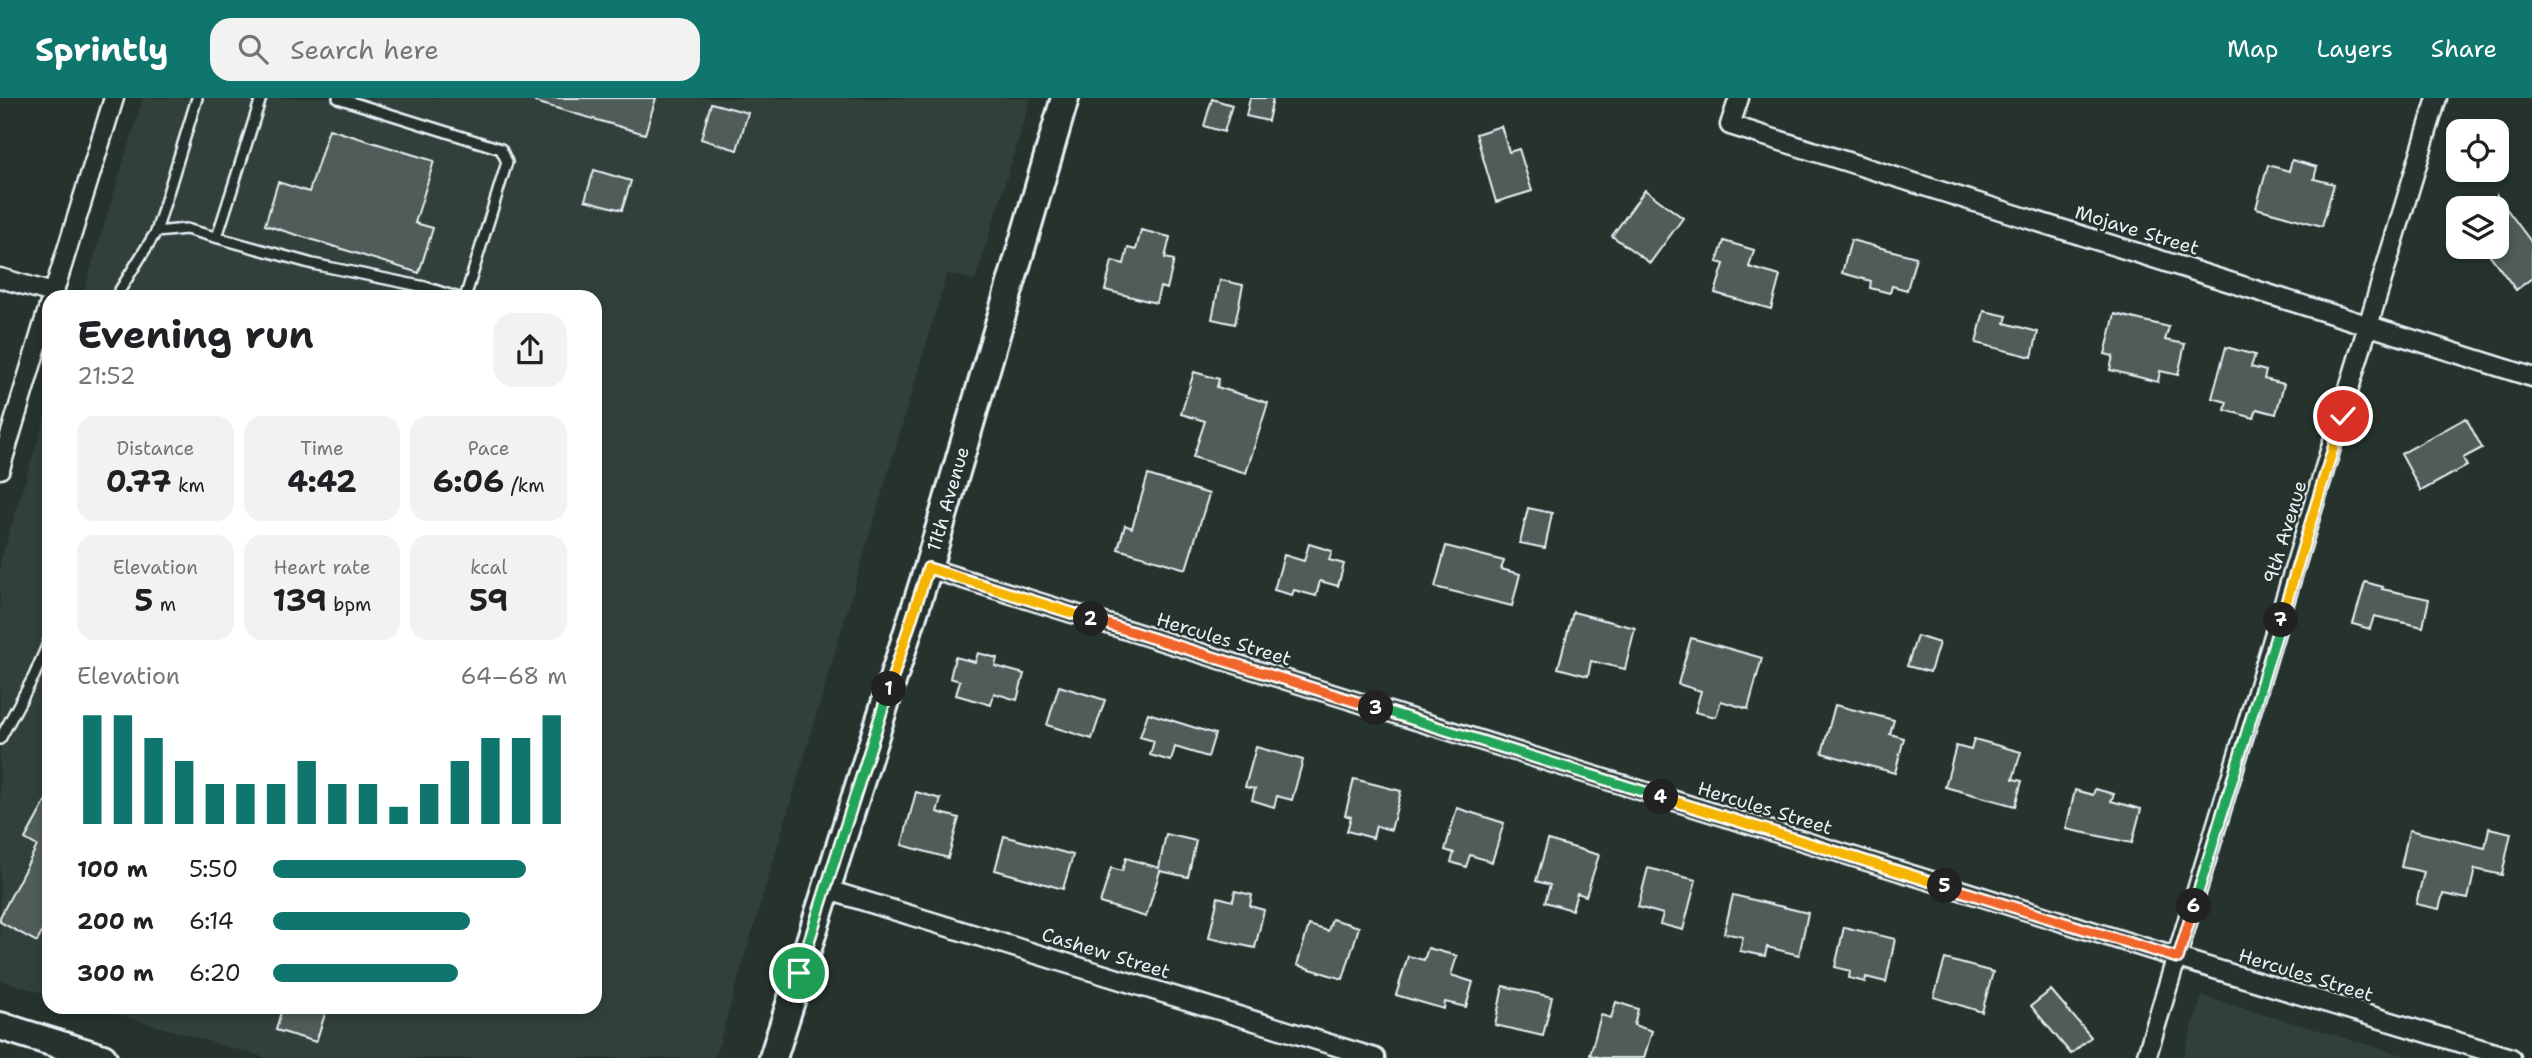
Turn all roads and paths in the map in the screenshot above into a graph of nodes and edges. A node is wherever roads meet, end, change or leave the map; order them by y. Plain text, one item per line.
1 (114, 98) edge
2 (197, 98) edge
3 (261, 98) edge
4 (338, 98) edge
5 (1065, 98) edge
6 (1739, 98) edge
7 (2437, 98) edge
8 (156, 232) junction
9 (217, 237) junction
10 (0, 278) edge
11 (57, 290) edge
12 (121, 290) edge
13 (435, 290) edge
14 (465, 290) edge
15 (42, 294) edge
16 (2370, 325) junction
17 (42, 337) edge
18 (2532, 377) edge
19 (0, 469) edge
20 (928, 568) junction
21 (42, 657) edge
22 (0, 738) edge
23 (825, 889) junction
24 (2178, 958) junction
25 (0, 1026) edge
26 (103, 1058) edge
27 (773, 1058) edge
28 (1375, 1058) edge
29 (2146, 1058) edge
30 (2511, 1058) edge

1 - 11 street
2 - 8 lane
3 - 9 lane
4 - 14 lane
5 - 20 main road, 11th Avenue
6 - 16 street, Mojave Street
7 - 16 street, 9th Avenue
8 - 9 lane
8 - 12 lane
9 - 13 lane
10 - 15 street
16 - 18 street, Mojave Street
16 - 24 street, 9th Avenue
17 - 19 street
20 - 23 main road, 11th Avenue
20 - 24 street, Hercules Street
21 - 22 lane
23 - 27 main road, 11th Avenue
23 - 28 street, Cashew Street
24 - 29 street, 9th Avenue
24 - 30 street, Hercules Street
25 - 26 main road

